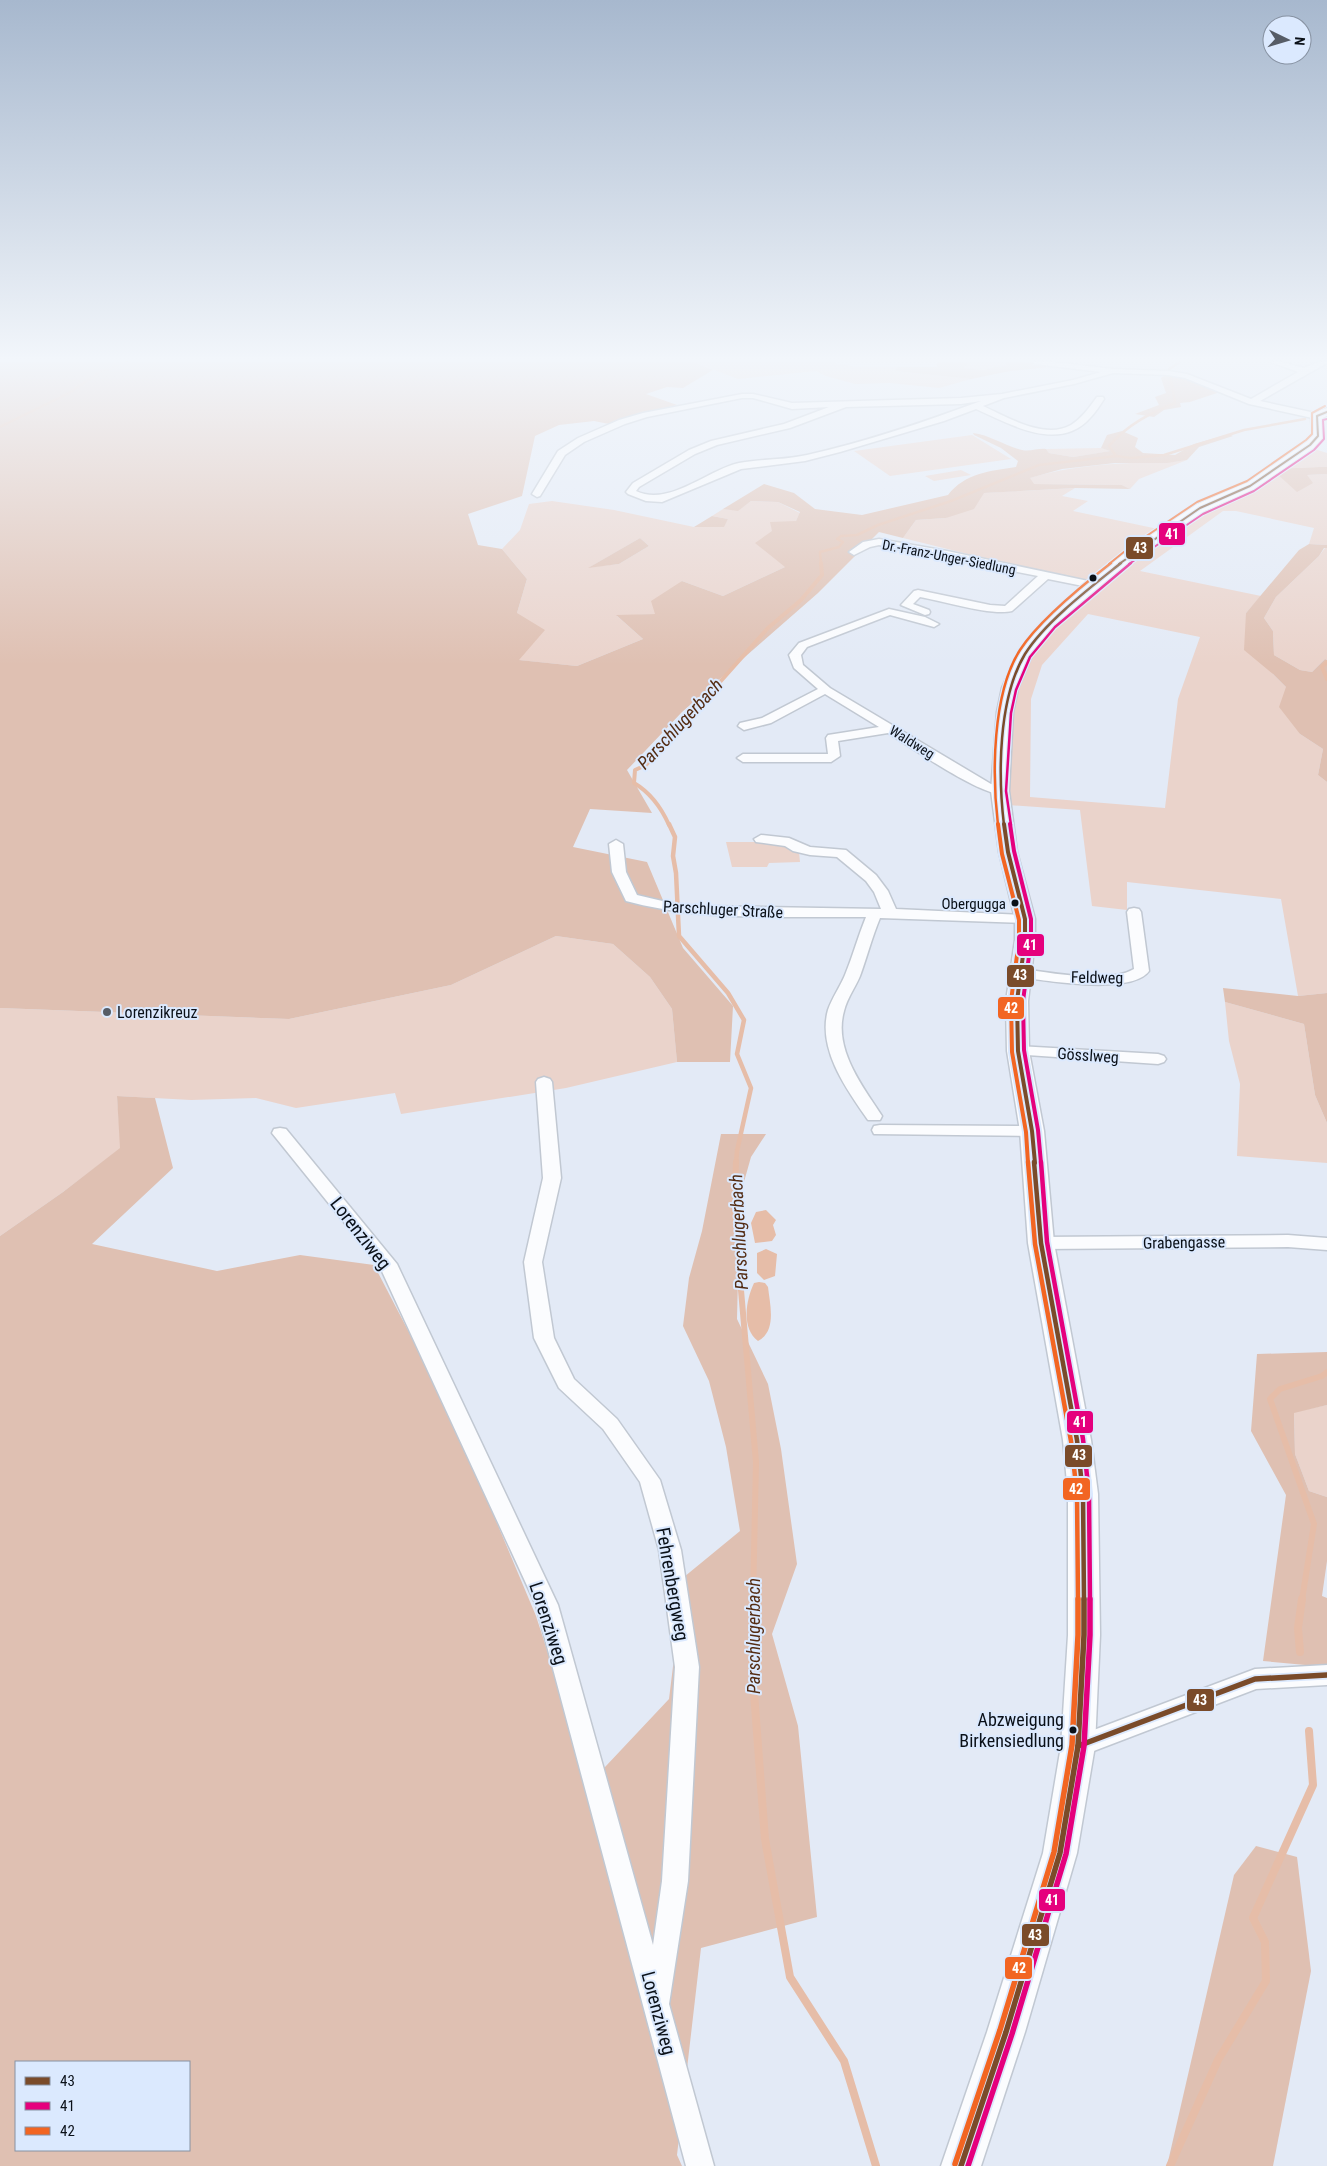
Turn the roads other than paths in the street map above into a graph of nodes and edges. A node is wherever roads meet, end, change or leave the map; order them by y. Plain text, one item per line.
1 (555, 463) edge
2 (673, 463) edge
3 (763, 463) edge
4 (1284, 463) edge
5 (537, 494) dead end
6 (854, 552) dead end
7 (1046, 576) junction
8 (1093, 585) junction
9 (934, 619) joint
10 (826, 690) junction
11 (744, 726) dead end
12 (891, 729) junction
13 (743, 758) dead end
14 (1000, 791) junction
15 (761, 839) dead end
16 (616, 844) dead end
17 (651, 905) joint
18 (1134, 912) dead end
19 (874, 915) junction
20 (891, 915) junction
21 (1025, 919) junction
22 (1020, 973) junction
23 (1018, 1051) junction
24 (1158, 1059) dead end
25 (544, 1082) dead end
26 (280, 1133) dead end
27 (1032, 1133) junction
28 (1041, 1243) junction
29 (1327, 1244) edge
30 (1327, 1675) edge
31 (1078, 1746) junction
32 (657, 2006) junction
33 (700, 2166) edge
34 (961, 2166) edge

1 - 5 street
2 - 3 street
4 - 8 main road
6 - 7 street, Dr.-Franz-Unger-Siedlung
7 - 8 street, Dr.-Franz-Unger-Siedlung
7 - 9 street, Dr.-Franz-Unger-Siedlung
8 - 14 main road
9 - 10 street, Waldweg
10 - 11 street
10 - 12 street, Waldweg
12 - 13 street
12 - 14 street, Waldweg
14 - 21 main road
15 - 20 street
16 - 17 street, Parschluger Straße
17 - 19 street, Parschluger Straße
18 - 22 street, Feldweg
19 - 20 street, Parschluger Straße
19 - 27 street
20 - 21 street, Parschluger Straße
21 - 22 main road
22 - 23 main road
23 - 24 street, Gösslweg
23 - 27 main road
25 - 32 street, Fehrenbergweg
26 - 32 street, Lorenziweg
27 - 28 main road
28 - 29 street, Grabengasse
28 - 31 main road
30 - 31 street
31 - 34 main road
32 - 33 street, Lorenziweg

